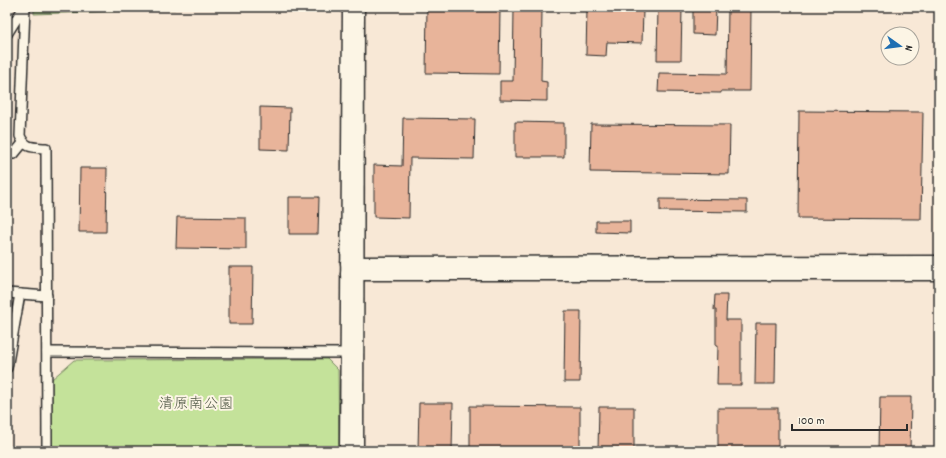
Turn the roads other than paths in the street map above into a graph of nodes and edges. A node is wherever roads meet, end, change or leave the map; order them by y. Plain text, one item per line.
1 (24, 7) edge
2 (348, 7) edge
3 (358, 7) edge
4 (7, 34) edge
5 (23, 143) junction
6 (7, 154) edge
7 (939, 262) edge
8 (352, 269) junction
9 (939, 274) edge
10 (7, 293) edge
11 (20, 294) junction
12 (48, 296) junction
13 (47, 352) junction
14 (352, 353) junction
15 (7, 368) edge
16 (47, 451) edge
17 (346, 451) edge
18 (358, 451) edge

1 - 4 street
1 - 5 street
2 - 8 street
3 - 8 street
5 - 6 street
5 - 12 street
7 - 8 street
8 - 9 street
8 - 14 street
10 - 11 street
11 - 12 street
11 - 15 street
12 - 13 street
13 - 14 street
13 - 16 street
14 - 17 street
14 - 18 street

